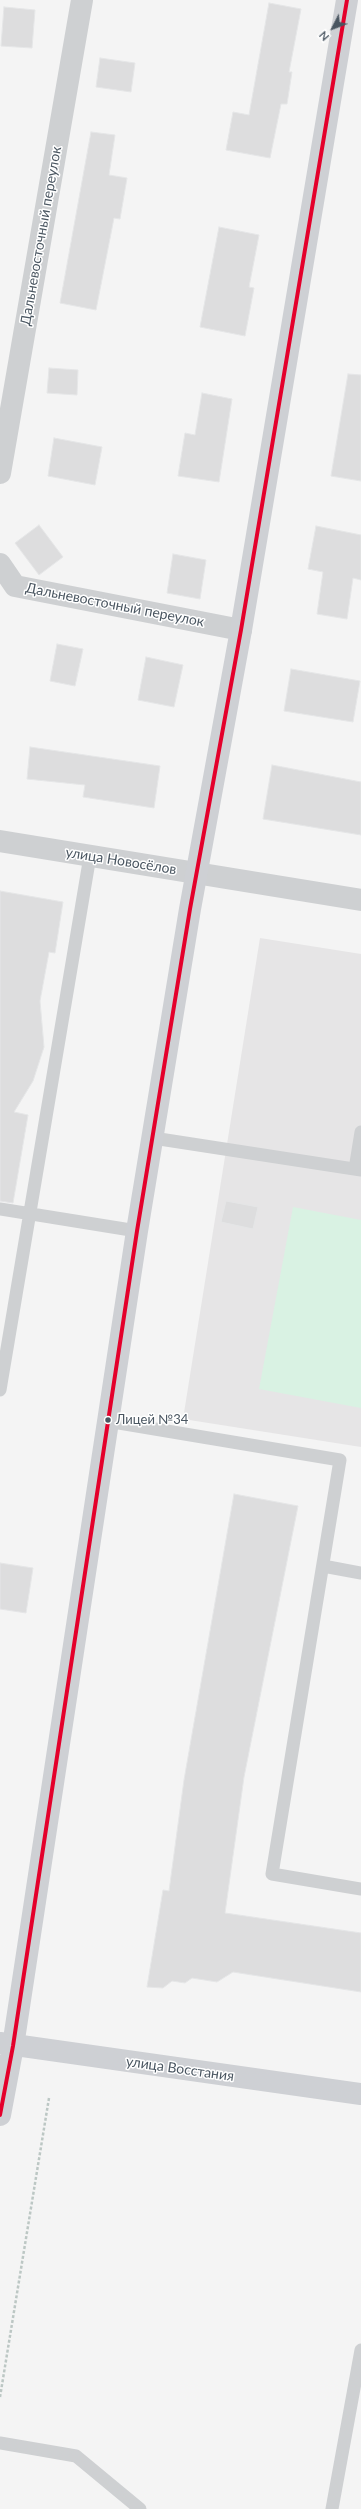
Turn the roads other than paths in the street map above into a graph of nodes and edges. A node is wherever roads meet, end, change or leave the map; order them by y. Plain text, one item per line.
1 (82, 0) edge
2 (347, 0) edge
3 (0, 473) edge
4 (0, 564) edge
5 (241, 630) junction
6 (0, 841) edge
7 (90, 856) junction
8 (197, 872) junction
9 (361, 900) edge
10 (361, 1132) edge
11 (153, 1138) junction
12 (358, 1169) edge
13 (0, 1209) edge
14 (29, 1213) junction
15 (137, 1231) junction
16 (0, 1390) edge
17 (107, 1421) junction
18 (323, 1566) junction
19 (361, 1573) edge
20 (361, 1889) edge
21 (7, 2044) edge
22 (361, 2094) edge
23 (0, 2115) edge
24 (361, 2350) edge
25 (0, 2443) edge
26 (140, 2509) edge
27 (332, 2509) edge

1 - 3 street, Дальневосточный переулок
2 - 5 street
4 - 5 street, Дальневосточный переулок
5 - 8 street
6 - 7 street, улица Новосёлов
7 - 8 street, улица Новосёлов
7 - 14 lane
8 - 9 street, улица Новосёлов
8 - 11 street
10 - 12 lane
11 - 12 lane
11 - 15 street
13 - 14 lane
14 - 15 lane
14 - 16 lane
15 - 17 street
17 - 18 lane
17 - 21 street
18 - 19 lane
18 - 20 lane
21 - 22 street, улица Восстания
21 - 23 street
24 - 27 lane
25 - 26 lane

